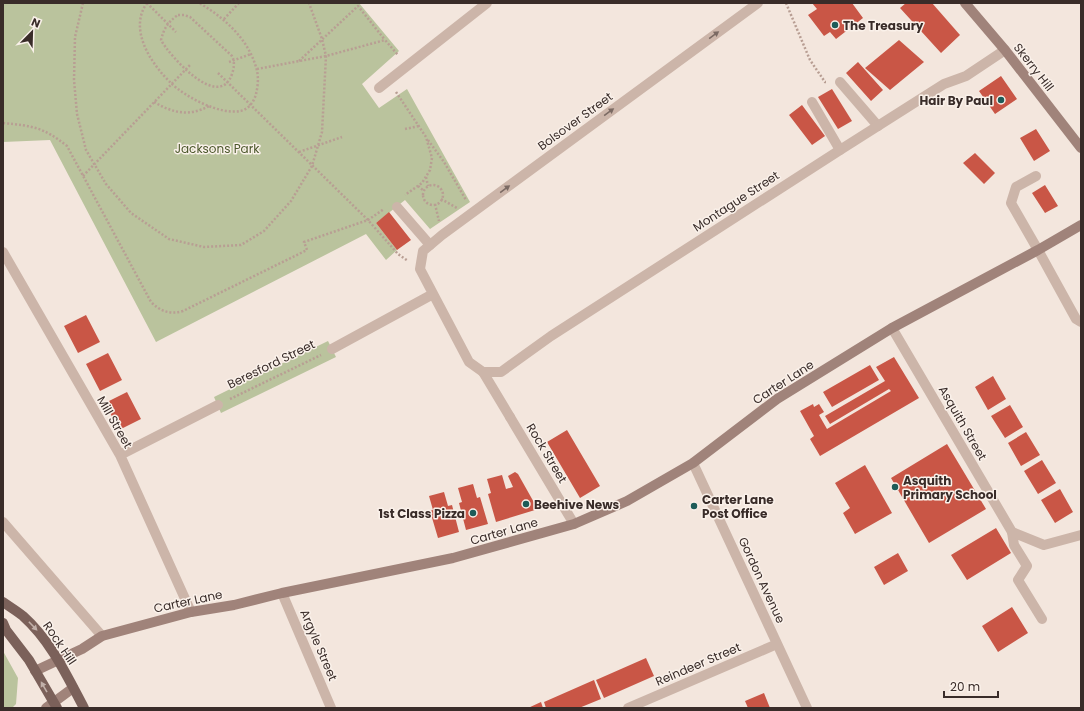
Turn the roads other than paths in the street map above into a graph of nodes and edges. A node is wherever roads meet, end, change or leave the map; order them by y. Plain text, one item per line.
1 (487, 3) edge
2 (758, 3) edge
3 (965, 3) edge
4 (1005, 50) junction
5 (840, 82) dead end
6 (379, 88) dead end
7 (812, 102) dead end
8 (878, 126) junction
9 (1081, 148) edge
10 (840, 150) junction
11 (1036, 176) dead end
12 (398, 203) road end
13 (1081, 224) edge
14 (430, 245) junction
15 (1038, 250) junction
16 (3, 252) edge
17 (433, 294) junction
18 (1081, 322) edge
19 (892, 328) junction
20 (332, 349) road end
21 (483, 372) junction
22 (218, 405) road end
23 (120, 455) junction
24 (692, 463) junction
25 (3, 522) edge
26 (574, 524) junction
27 (1012, 532) junction
28 (1081, 535) edge
29 (282, 593) junction
30 (3, 602) edge
31 (191, 612) junction
32 (1042, 619) dead end
33 (3, 623) edge
34 (102, 636) junction
35 (777, 644) junction
36 (58, 660) junction
37 (35, 671) junction
38 (73, 688) junction
39 (52, 706) edge
40 (84, 708) edge
41 (331, 708) edge
42 (628, 708) edge
43 (807, 708) edge

1 - 6 street
14 -> 2 street, Bolsover Street
3 - 4 main road, Skerry Hill
4 - 8 street, Montague Street
4 - 9 main road, Skerry Hill
5 - 8 street
7 - 10 street
8 - 10 street, Montague Street
10 - 21 street, Montague Street
11 - 15 street
12 - 14 street
13 - 15 main road, Carter Lane
14 - 17 street, Bolsover Street
15 - 18 street
15 - 19 main road, Carter Lane
16 - 23 street, Mill Street
17 - 20 street, Beresford Street
17 - 21 street
19 - 24 main road, Carter Lane
19 - 27 street, Asquith Street
21 - 26 street, Rock Street
22 - 23 street
23 - 31 street, Mill Street
24 - 26 main road, Carter Lane
24 - 35 street, Gordon Avenue
25 - 34 street
26 - 29 main road, Carter Lane
27 - 28 street
27 - 32 street, Asquith Street
29 - 31 main road, Carter Lane
29 - 41 street, Argyle Street
30 -> 36 main road, Rock Hill
31 - 34 main road, Carter Lane
33 - 37 main road
34 - 36 main road, Carter Lane
35 - 42 street, Reindeer Street
35 - 43 street, Gordon Avenue
36 - 37 main road, Carter Lane
36 - 38 main road, Rock Hill
39 -> 37 main road
38 - 39 main road
38 - 40 main road, Rock Hill

